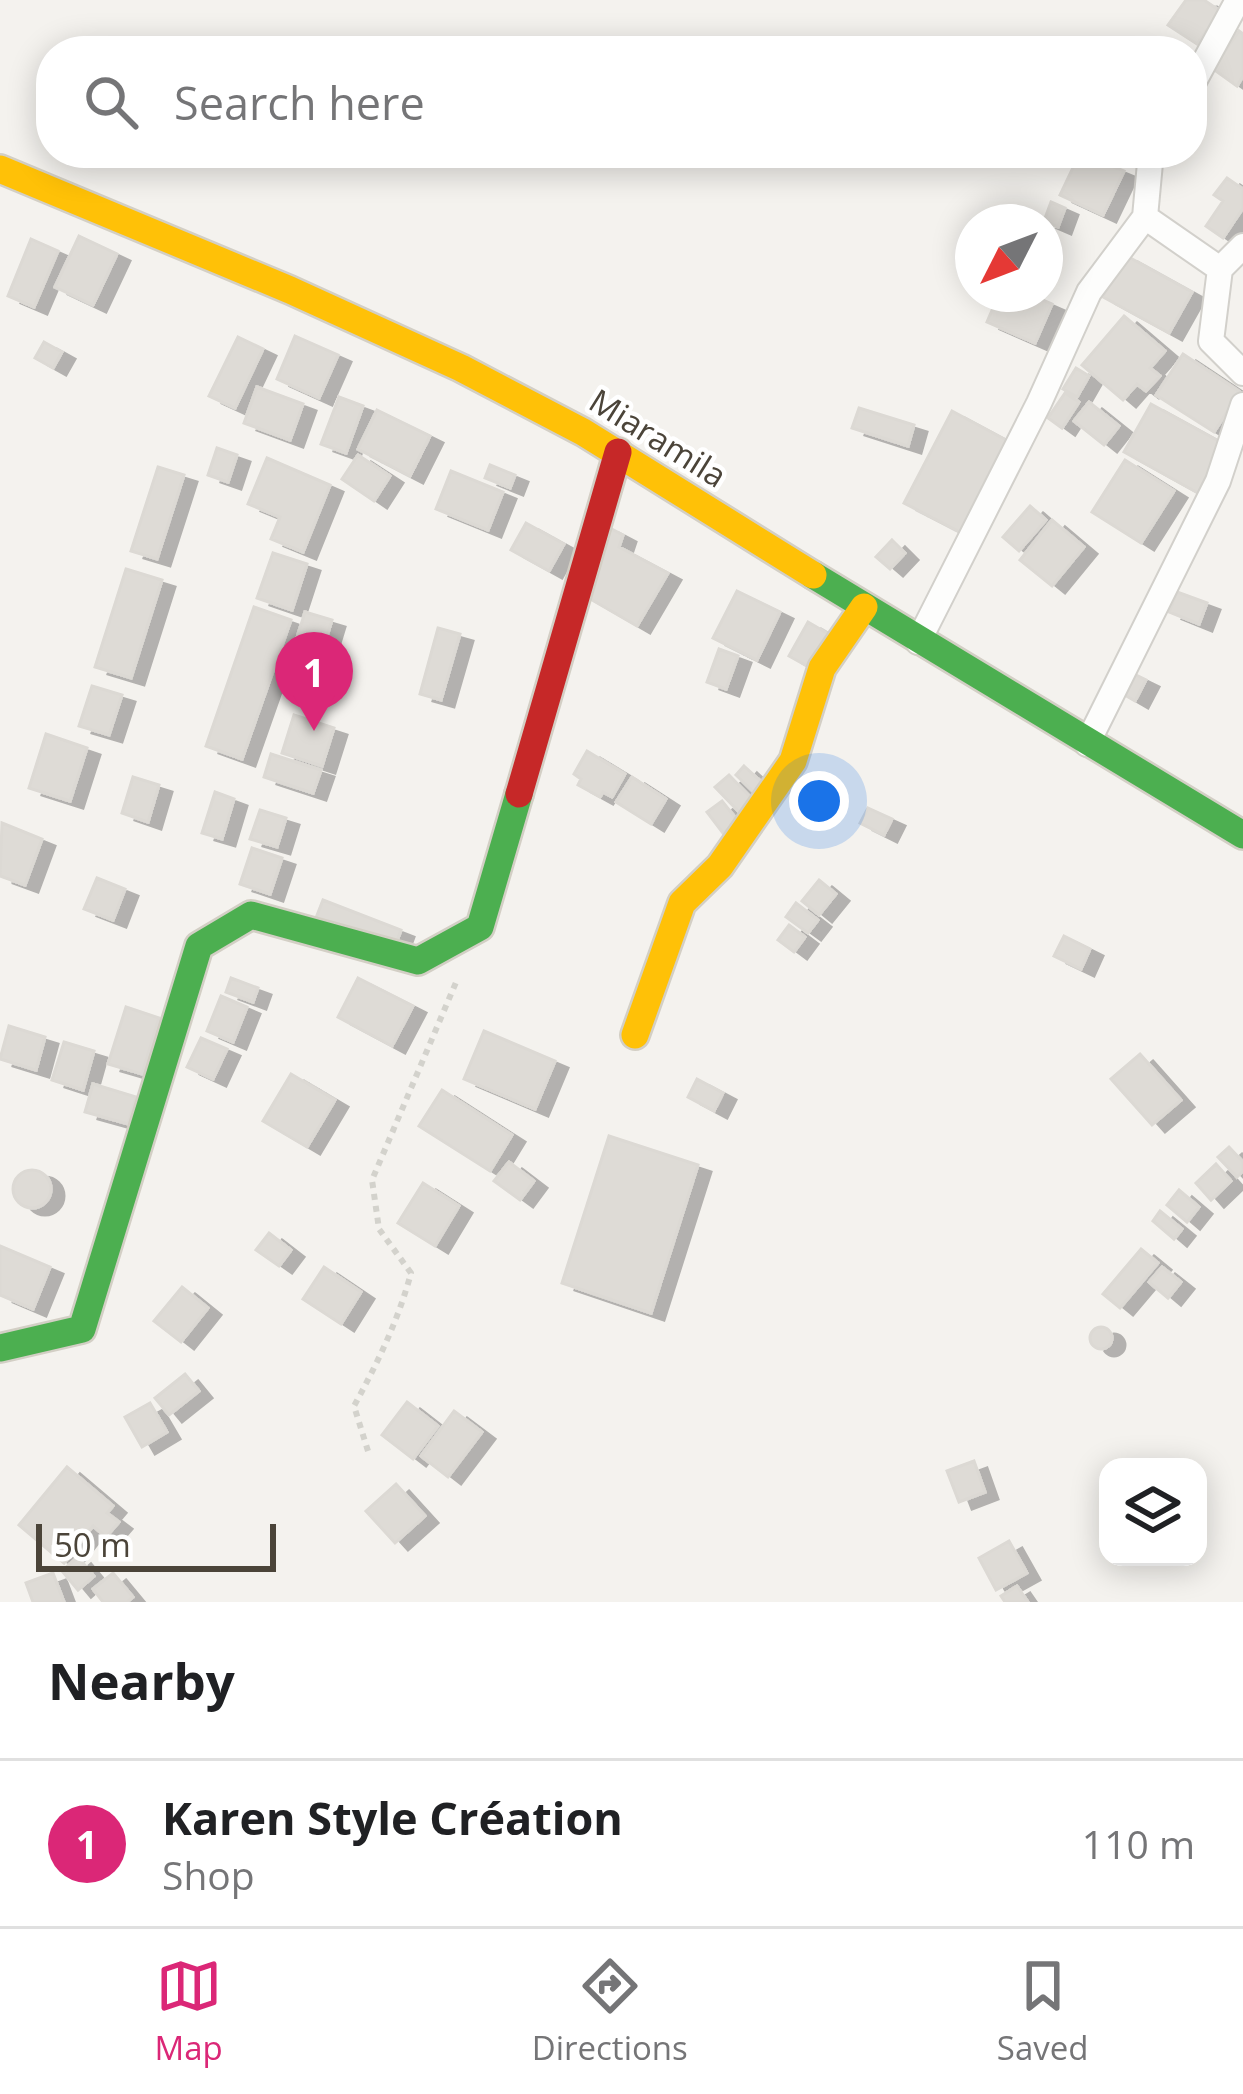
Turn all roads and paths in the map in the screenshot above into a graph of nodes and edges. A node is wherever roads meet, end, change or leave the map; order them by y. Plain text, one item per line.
1 (1238, 0) edge
2 (1207, 57) edge
3 (1150, 168) edge
4 (0, 170) edge
5 (1145, 217) junction
6 (1243, 246) edge
7 (1220, 269) junction
8 (1243, 373) edge
9 (1243, 405) edge
10 (618, 452) junction
11 (864, 607) junction
12 (918, 642) junction
13 (1087, 744) junction
14 (1243, 835) edge
15 (480, 927) junction
16 (635, 1035) dead end
17 (0, 1348) edge
18 (368, 1451) dead end

1 - 2 street
3 - 5 street
4 - 10 street, Miaramila
5 - 7 street
5 - 12 street
6 - 7 street
7 - 8 street
9 - 13 street
10 - 11 street, Miaramila
10 - 15 street
11 - 12 street, Miaramila
11 - 16 street
12 - 13 street, Miaramila
13 - 14 street, Miaramila
15 - 17 street
15 - 18 path

